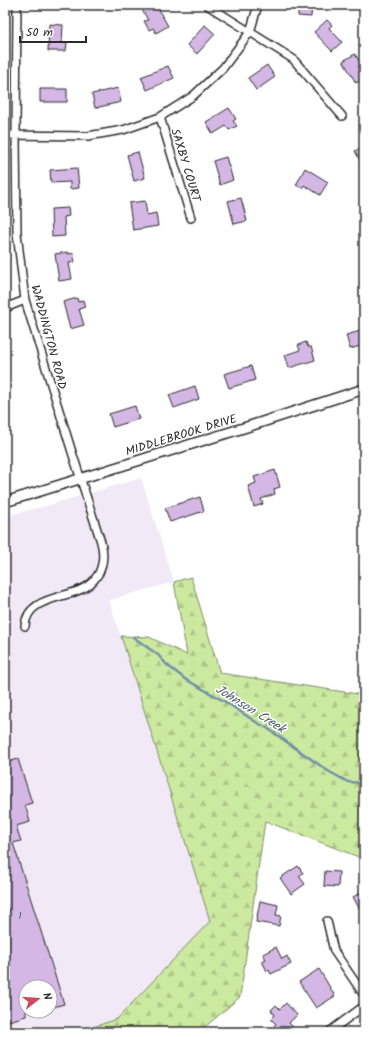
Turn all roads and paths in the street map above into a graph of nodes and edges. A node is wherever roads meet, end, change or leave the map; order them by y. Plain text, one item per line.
1 (17, 5) edge
2 (207, 5) edge
3 (258, 5) edge
4 (250, 32) junction
5 (342, 116) dead end
6 (160, 117) junction
7 (5, 135) edge
8 (16, 136) junction
9 (191, 218) dead end
10 (25, 300) junction
11 (5, 308) edge
12 (364, 389) edge
13 (80, 479) junction
14 (5, 502) edge
15 (25, 626) dead end
16 (327, 921) dead end
17 (364, 995) edge
18 (364, 1006) edge
19 (329, 1032) edge

1 - 8 street, WADDINGTON ROAD
2 - 4 street
3 - 4 street
4 - 5 street
4 - 6 street
6 - 8 street
6 - 9 street, SAXBY COURT
7 - 8 street
8 - 10 street, WADDINGTON ROAD
10 - 11 street
10 - 13 street, WADDINGTON ROAD
12 - 13 street, MIDDLEBROOK DRIVE
13 - 14 street, MIDDLEBROOK DRIVE
13 - 15 street, WADDINGTON ROAD
16 - 17 street
18 - 19 street

